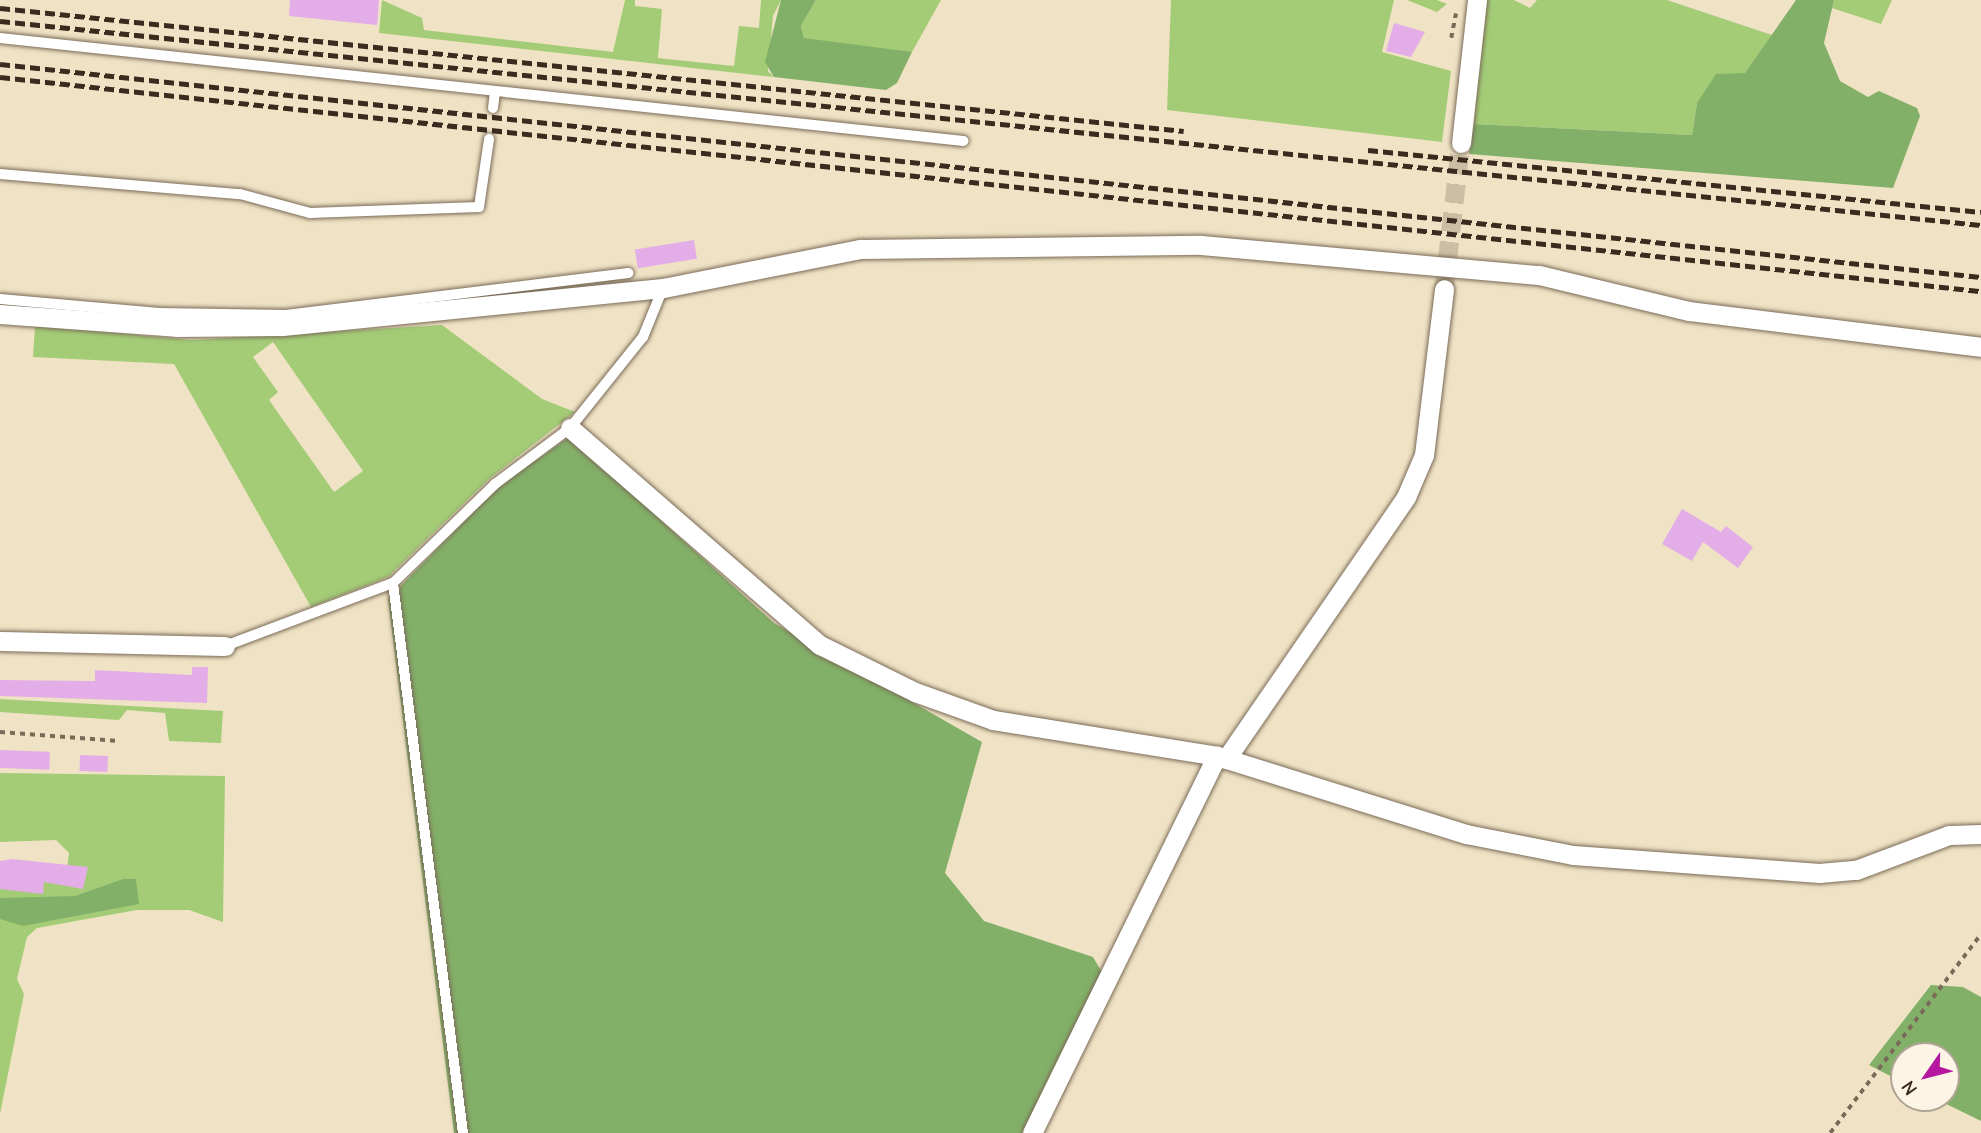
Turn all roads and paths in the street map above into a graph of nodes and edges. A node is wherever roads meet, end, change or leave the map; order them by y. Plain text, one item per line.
1 (1459, 0) edge
2 (1477, 0) edge
3 (0, 38) edge
4 (1451, 38) dead end
5 (495, 92) junction
6 (493, 108) dead end
7 (489, 139) dead end
8 (964, 141) dead end
9 (1461, 143) tunnel mouth
10 (0, 174) edge
11 (628, 273) dead end
12 (663, 288) junction
13 (1444, 289) tunnel mouth
14 (0, 299) edge
15 (0, 314) edge
16 (1981, 347) edge
17 (569, 428) junction
18 (393, 583) junction
19 (0, 641) edge
20 (225, 646) joint
21 (0, 732) edge
22 (119, 741) dead end
23 (1221, 757) junction
24 (1981, 834) edge
25 (1981, 934) edge
26 (463, 1133) edge
27 (1032, 1133) edge
28 (1830, 1133) edge

1 - 4 path
2 - 9 street
3 - 5 lane
5 - 6 lane
5 - 8 lane
7 - 10 lane
11 - 14 lane
12 - 15 street
12 - 16 street
12 - 17 lane
13 - 23 street
17 - 18 lane
17 - 23 street
18 - 20 lane
18 - 26 lane
19 - 20 street
21 - 22 path
23 - 24 street
23 - 27 street
25 - 28 path

